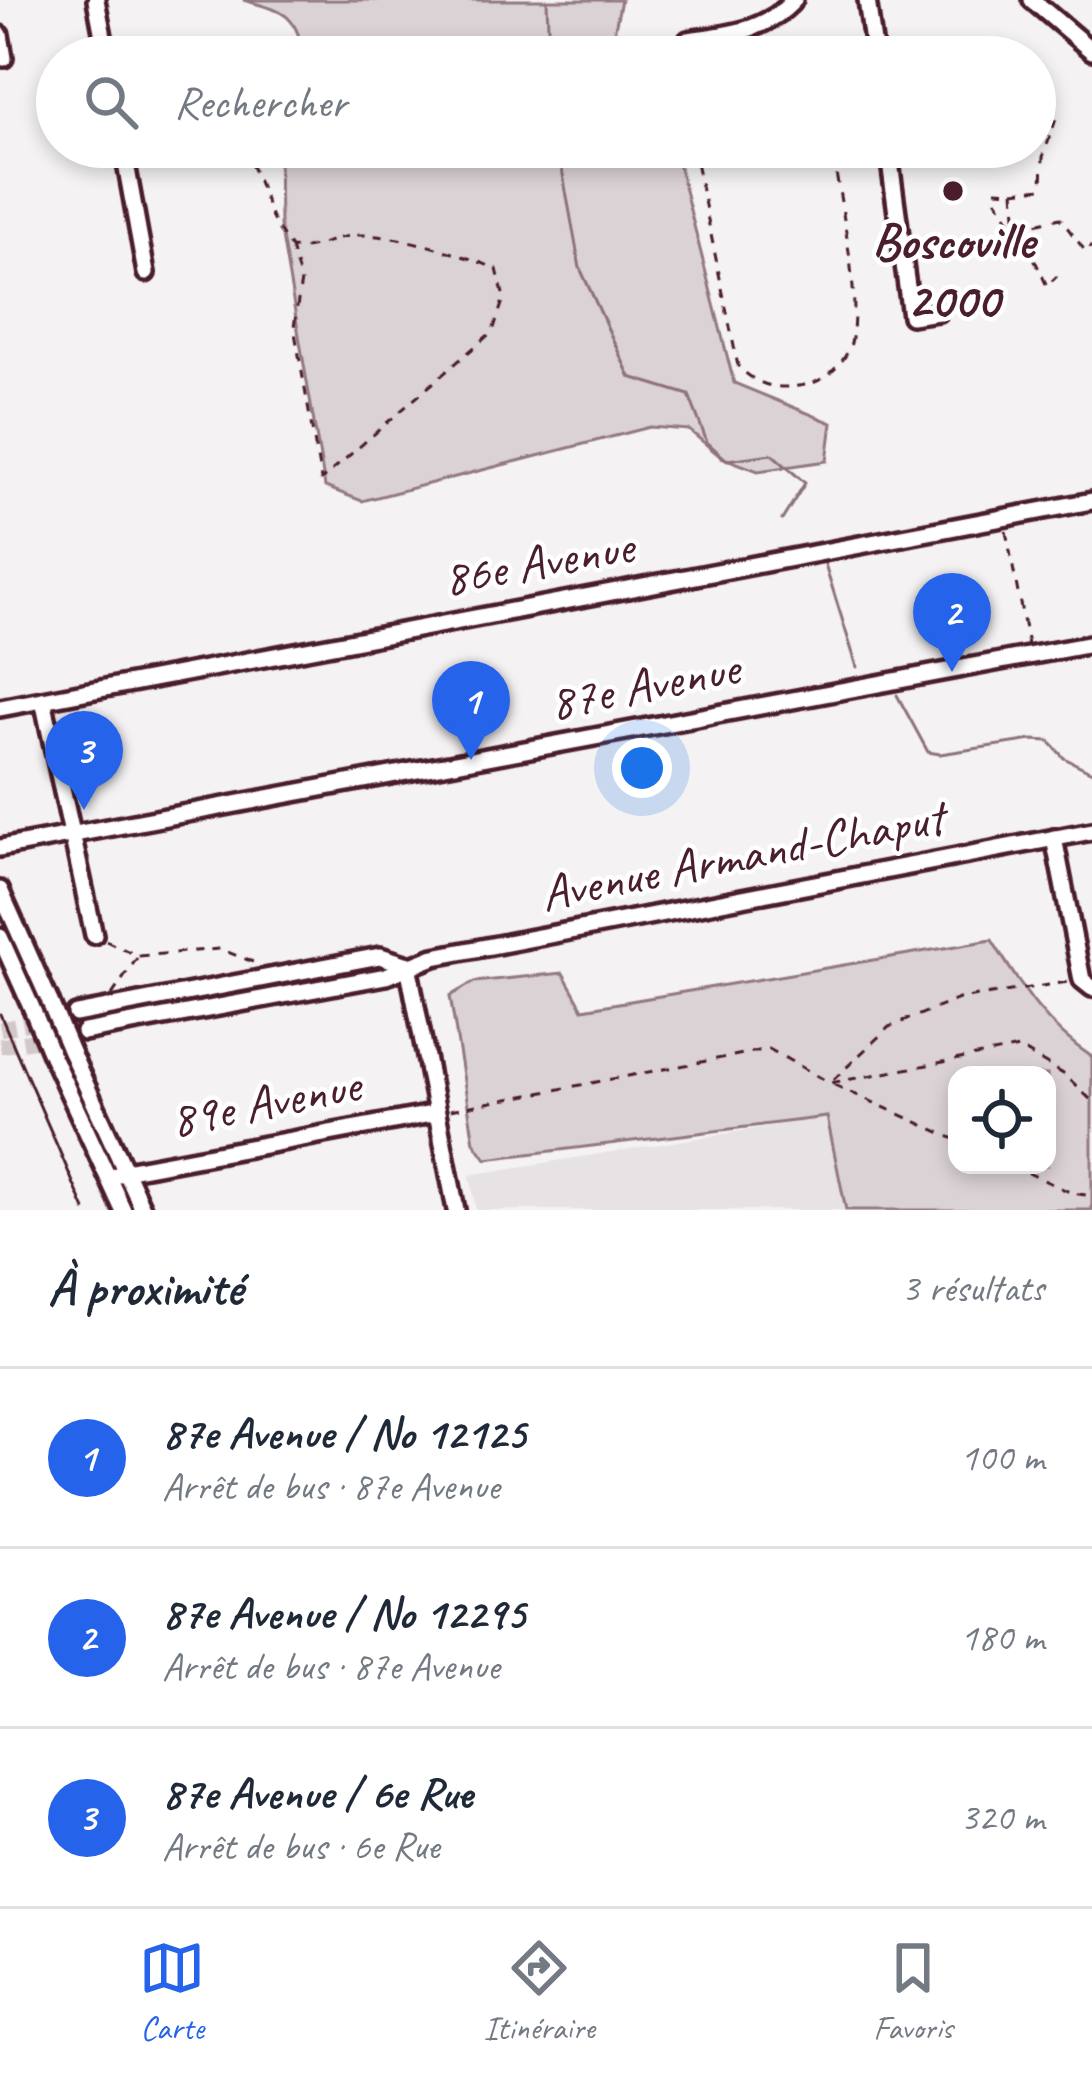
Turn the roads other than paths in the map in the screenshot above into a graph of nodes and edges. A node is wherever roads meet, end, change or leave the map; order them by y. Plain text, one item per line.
1 (96, 0) edge
2 (794, 0) edge
3 (867, 0) edge
4 (1033, 0) edge
5 (0, 35) edge
6 (102, 36) edge
7 (709, 36) edge
8 (872, 36) edge
9 (1092, 51) edge
10 (4, 58) dead end
11 (127, 168) edge
12 (890, 168) edge
13 (146, 272) dead end
14 (938, 312) dead end
15 (1092, 500) edge
16 (1092, 644) edge
17 (43, 700) junction
18 (0, 707) edge
19 (1092, 831) edge
20 (75, 836) junction
21 (1054, 838) junction
22 (0, 848) edge
23 (0, 890) edge
24 (94, 935) road end
25 (0, 937) edge
26 (408, 965) junction
27 (1087, 984) edge
28 (76, 1014) tunnel mouth
29 (84, 1032) tunnel mouth
30 (437, 1113) junction
31 (117, 1175) junction
32 (123, 1210) edge
33 (143, 1210) edge
34 (456, 1210) edge

1 - 6 street
2 - 7 street
3 - 8 street
4 - 9 street
5 - 10 street
11 - 13 street
12 - 14 street
15 - 17 street, 86e Avenue
16 - 20 street, 87e Avenue
17 - 18 street, 86e Avenue
17 - 20 street
19 - 21 street, Avenue Armand-Chaput
20 - 22 street, 87e Avenue
20 - 24 street
21 - 26 street, Avenue Armand-Chaput
21 - 27 street
23 - 31 street, bridge
25 - 31 street, bridge
26 - 28 street, Avenue Armand-Chaput
26 - 29 street, Avenue Armand-Chaput
26 - 30 street
30 - 31 street, 89e Avenue
30 - 34 street
31 - 32 street
31 - 33 street

